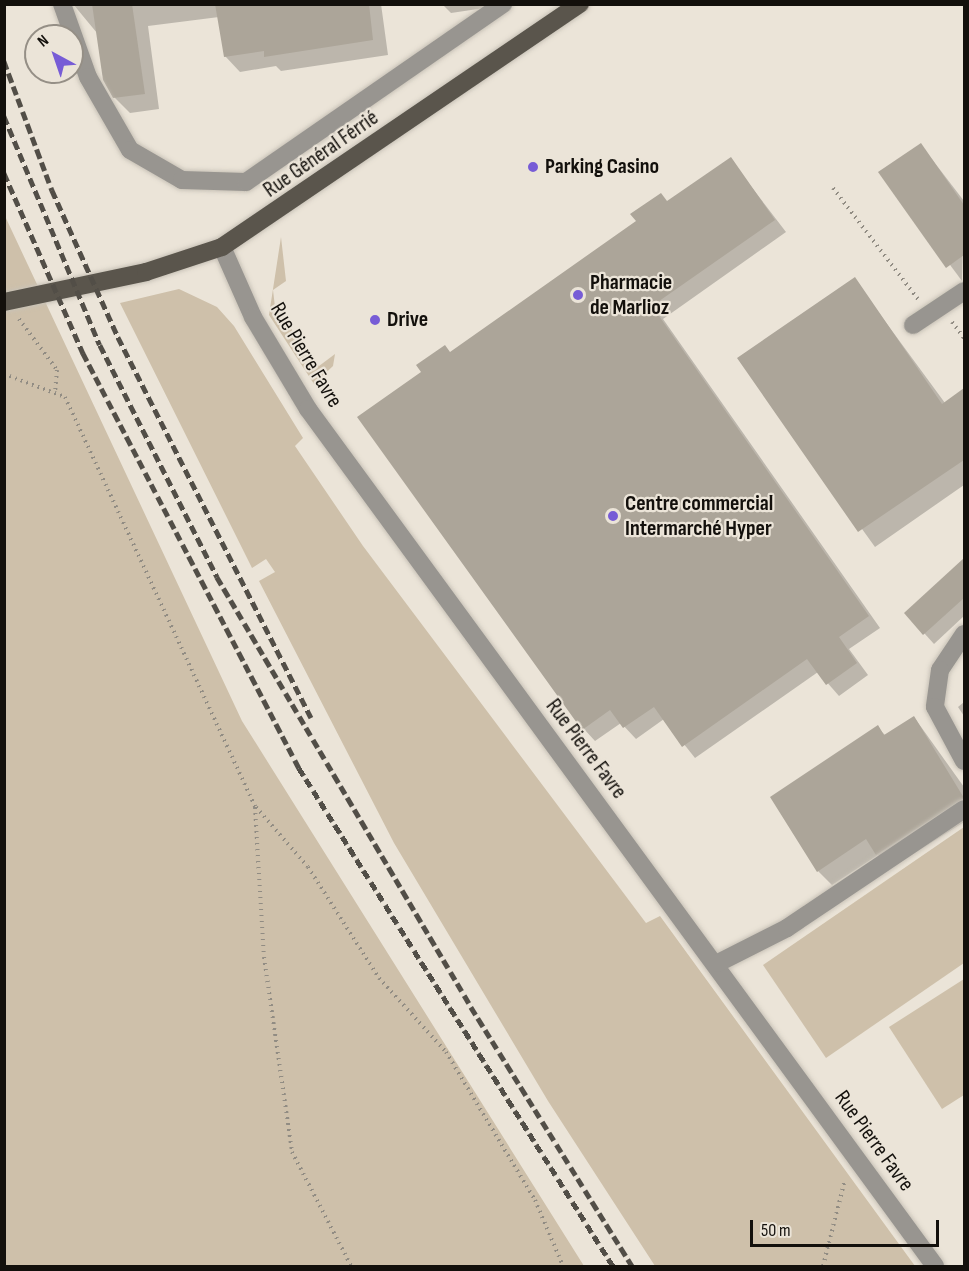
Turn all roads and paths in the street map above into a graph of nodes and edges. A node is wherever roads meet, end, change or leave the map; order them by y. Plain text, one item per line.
1 (62, 4) edge
2 (503, 4) edge
3 (580, 4) edge
4 (833, 188) dead end
5 (222, 247) junction
6 (964, 291) edge
7 (7, 302) edge
8 (941, 308) junction
9 (913, 326) dead end
10 (964, 338) edge
11 (4, 374) edge
12 (55, 393) junction
13 (964, 634) edge
14 (964, 762) edge
15 (255, 807) junction
16 (964, 809) edge
17 (718, 963) junction
18 (861, 1164) junction
19 (351, 1266) edge
20 (563, 1266) edge
21 (822, 1266) edge
22 (935, 1266) edge

1 - 2 street
3 - 5 main road, Rue Général Férrié
4 - 8 path
5 - 7 main road, Rue Général Férrié
5 - 17 street, Rue Pierre Favre
6 - 8 street
7 - 12 path
8 - 9 street
8 - 10 path
11 - 12 path
12 - 15 path
13 - 14 street
15 - 19 path
15 - 20 path
16 - 17 street
17 - 18 street, Rue Pierre Favre
18 - 21 path
18 - 22 street, Rue Pierre Favre

